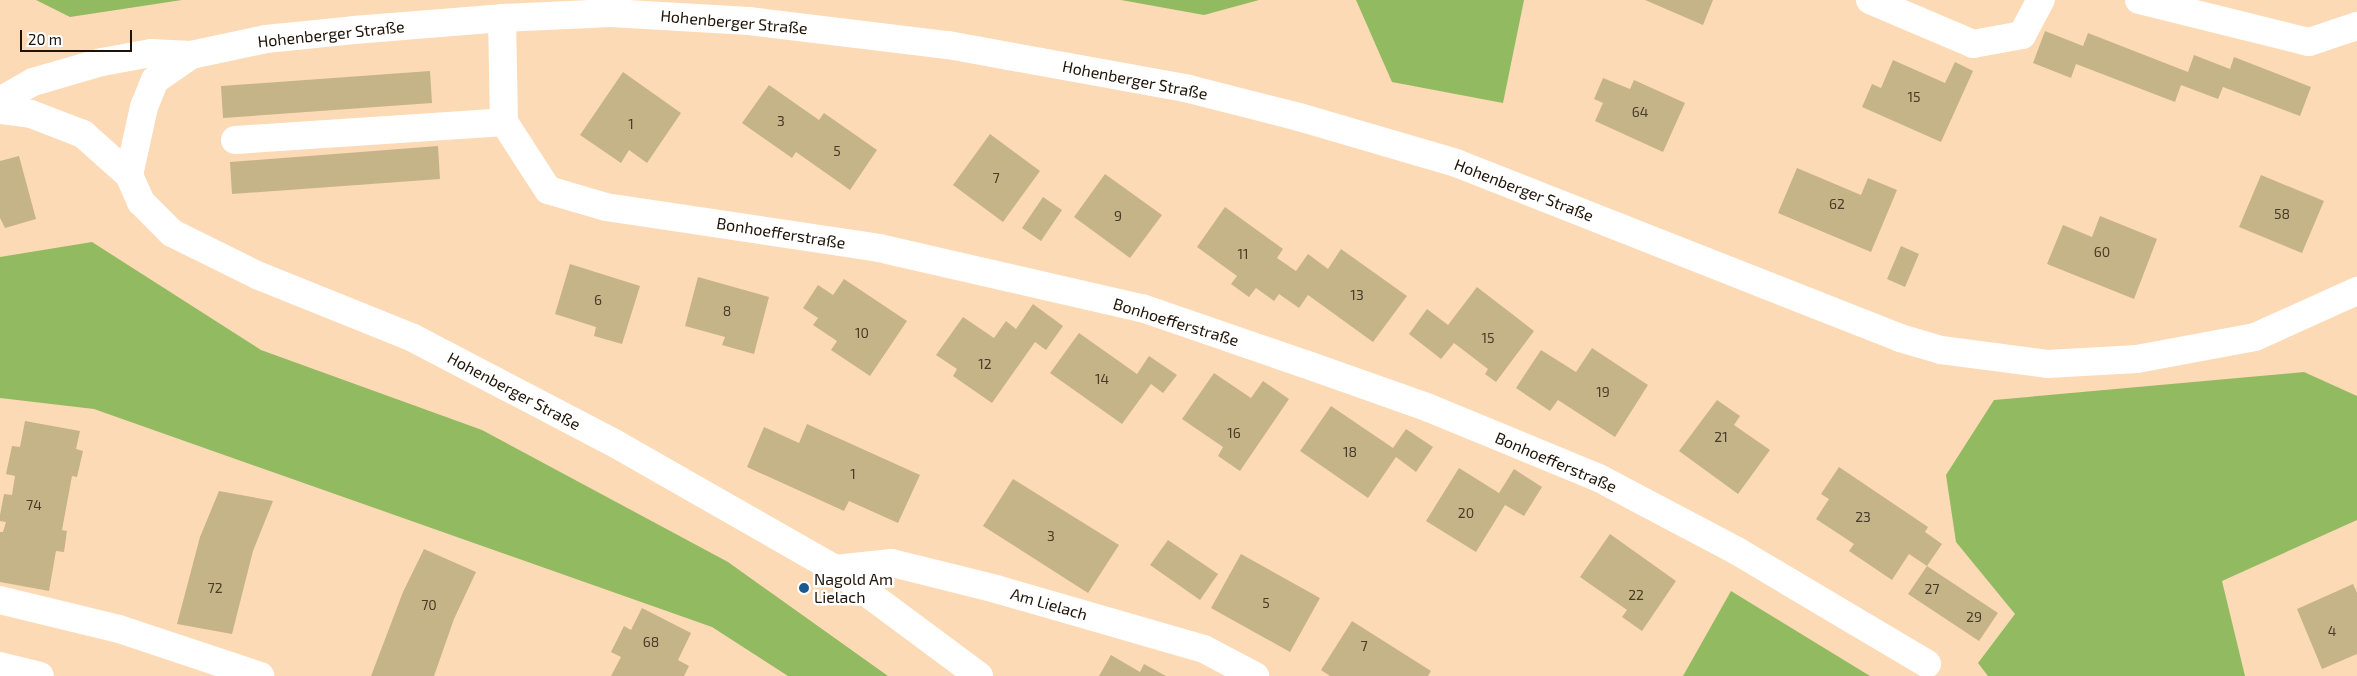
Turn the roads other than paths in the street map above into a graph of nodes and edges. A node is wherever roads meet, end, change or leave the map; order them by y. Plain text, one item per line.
1 (1870, 0) edge
2 (2041, 0) edge
3 (2139, 0) edge
4 (502, 18) junction
5 (2357, 26) edge
6 (191, 55) junction
7 (0, 101) edge
8 (0, 110) edge
9 (504, 122) junction
10 (235, 140) dead end
11 (129, 175) junction
12 (2357, 291) edge
13 (835, 569) junction
14 (0, 600) edge
15 (1927, 664) dead end
16 (0, 666) edge
17 (40, 676) edge
18 (260, 676) edge
19 (979, 676) edge
20 (1255, 676) edge

1 - 2 street
3 - 5 street
4 - 6 street, Hohenberger Straße
4 - 9 street
4 - 12 street, Hohenberger Straße
6 - 7 street
6 - 11 street, Hohenberger Straße
8 - 11 street
9 - 10 street
9 - 15 street, Bonhoefferstraße
11 - 13 street, Hohenberger Straße
13 - 19 street, Hohenberger Straße
13 - 20 street, Am Lielach
14 - 18 street
16 - 17 street

